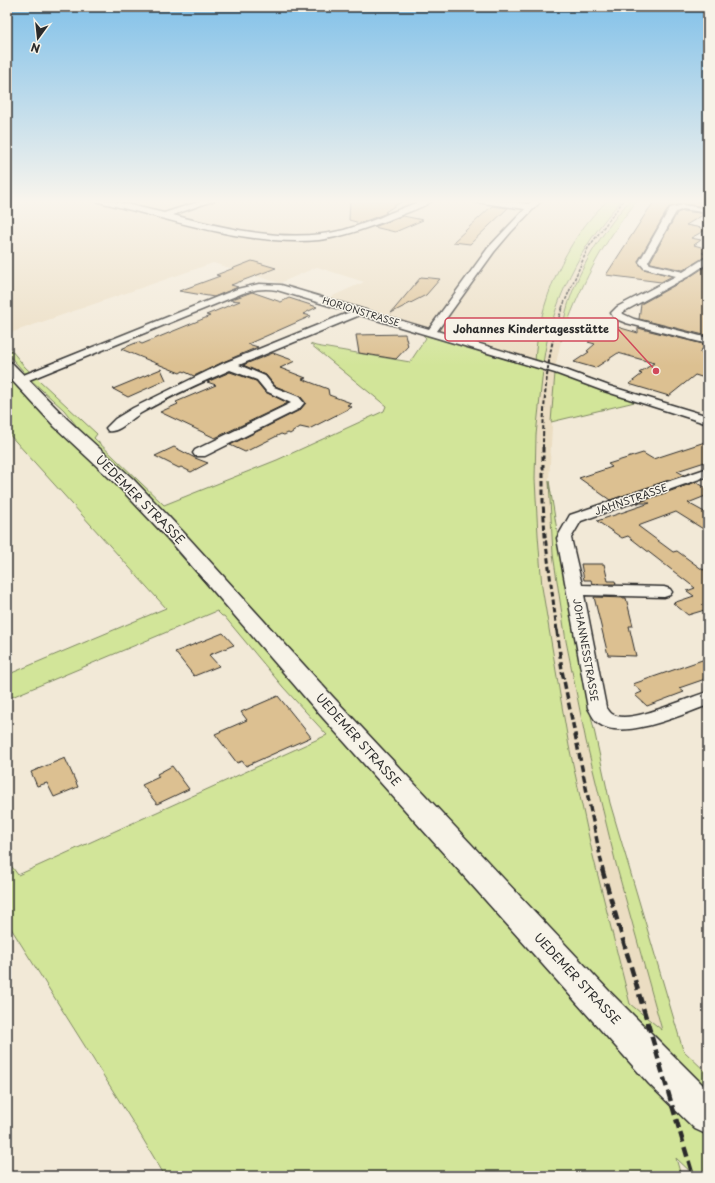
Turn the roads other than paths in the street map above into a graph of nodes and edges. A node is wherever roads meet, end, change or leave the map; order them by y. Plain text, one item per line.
1 (487, 255) edge
2 (647, 255) edge
3 (708, 259) edge
4 (684, 275) junction
5 (360, 311) junction
6 (431, 333) junction
7 (708, 341) edge
8 (228, 365) junction
9 (13, 373) edge
10 (708, 420) edge
11 (112, 428) dead end
12 (200, 453) dead end
13 (708, 472) edge
14 (564, 538) joint
15 (575, 590) junction
16 (664, 592) dead end
17 (708, 698) edge
18 (708, 1116) edge

1 - 6 street
2 - 4 street
3 - 4 street
4 - 7 street
5 - 6 street, HORIONSTRASSE
5 - 8 street
5 - 9 street, HORIONSTRASSE
6 - 10 street, HORIONSTRASSE
8 - 11 street
8 - 12 street
9 - 18 main road, UEDEMER STRASSE
13 - 14 street, JAHNSTRASSE
14 - 15 street, JOHANNESSTRASSE
15 - 16 street, JOHANNESSTRASSE
15 - 17 street, JOHANNESSTRASSE

